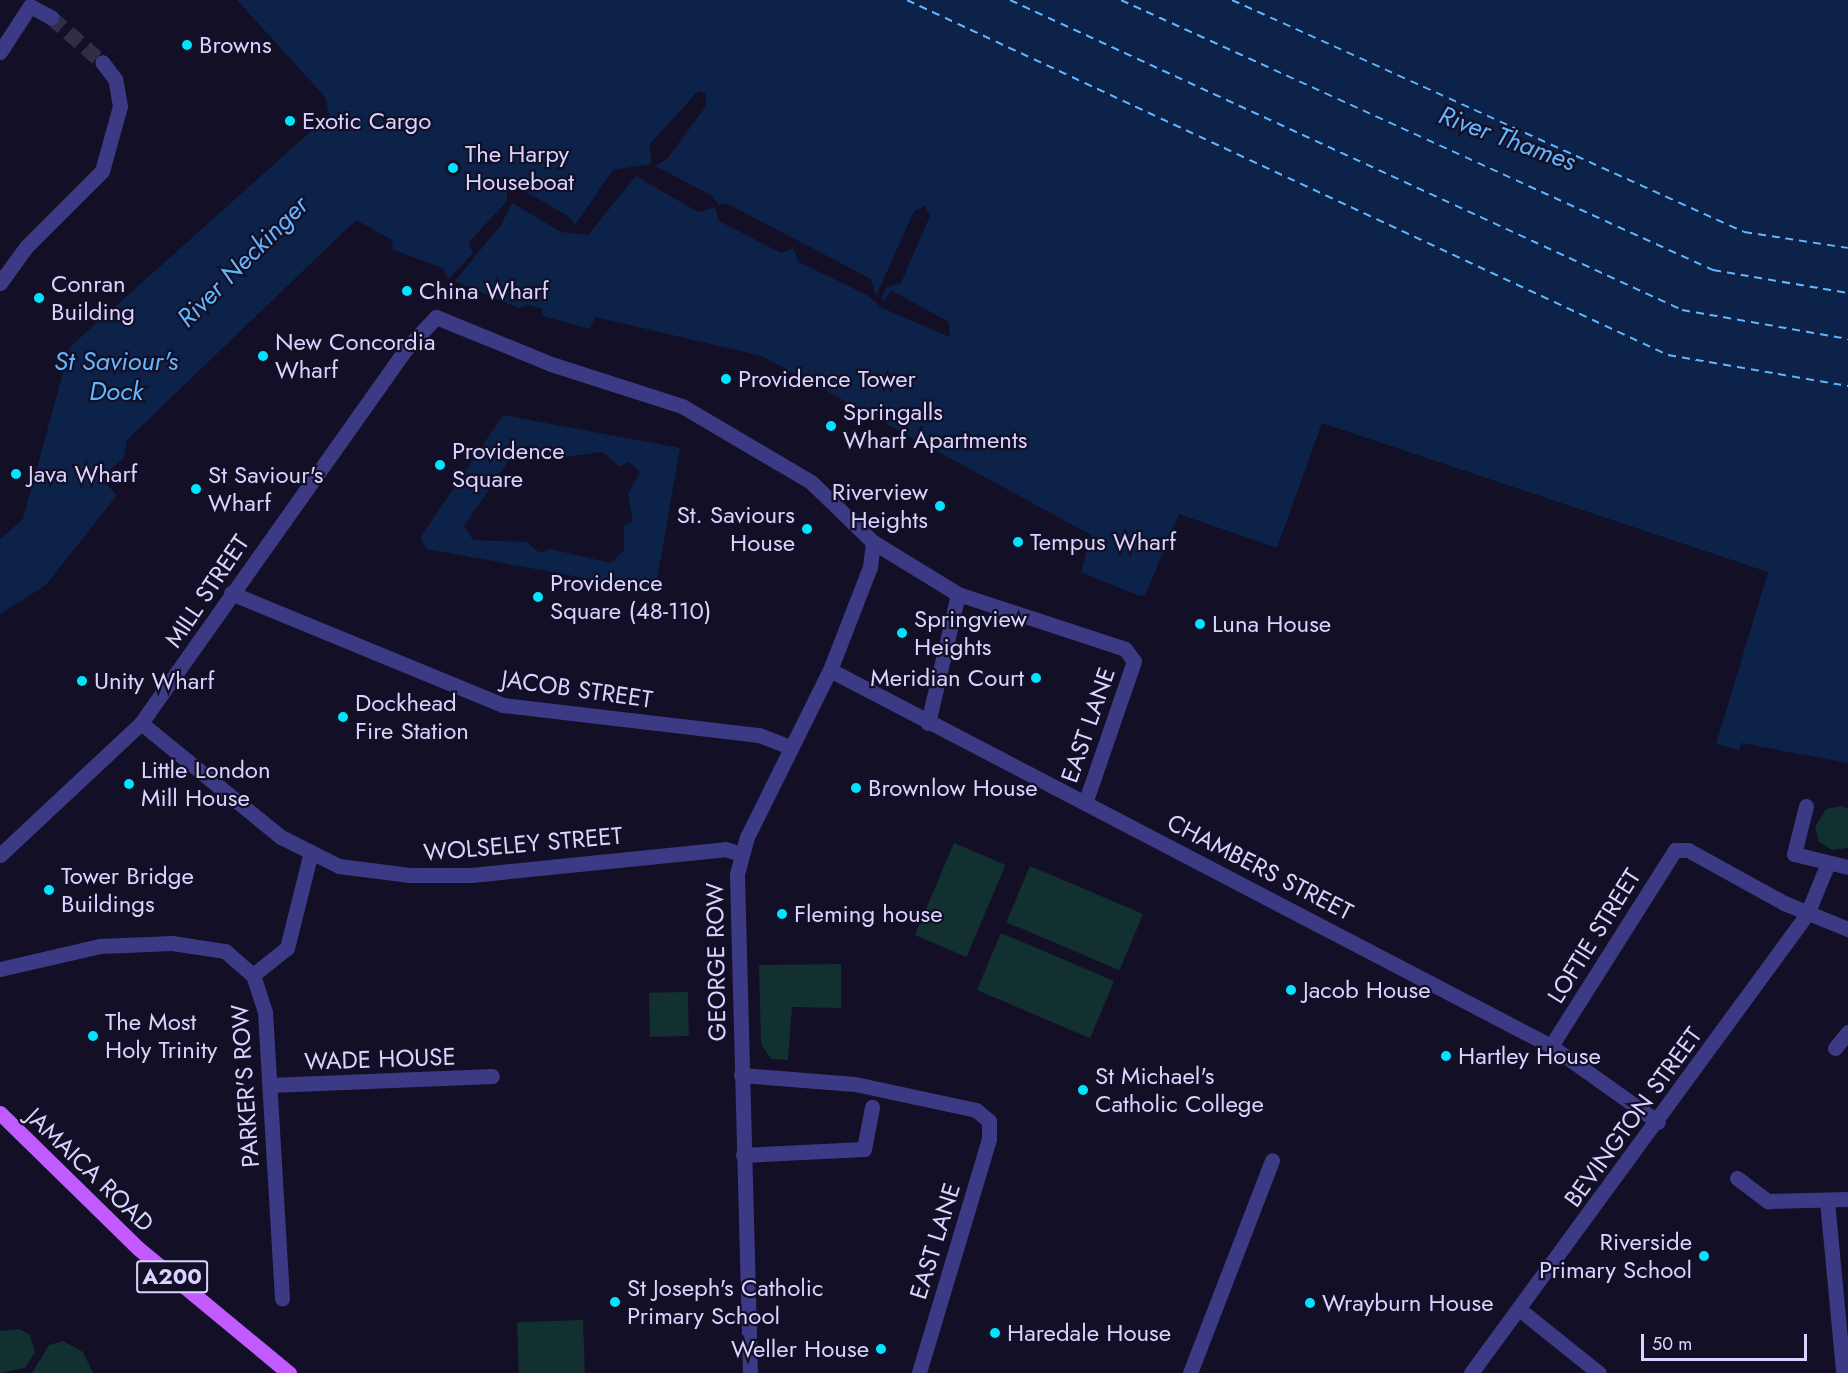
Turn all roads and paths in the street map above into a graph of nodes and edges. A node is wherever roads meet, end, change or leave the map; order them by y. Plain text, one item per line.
1 (30, 2) edge
2 (51, 17) tunnel mouth
3 (0, 52) edge
4 (102, 62) tunnel mouth
5 (0, 283) edge
6 (873, 542) junction
7 (231, 593) junction
8 (958, 594) junction
9 (830, 670) junction
10 (141, 723) junction
11 (928, 723) junction
12 (791, 747) junction
13 (1085, 803) junction
14 (1806, 806) dead end
15 (741, 854) junction
16 (0, 855) edge
17 (310, 856) junction
18 (1828, 862) junction
19 (1848, 867) edge
20 (1807, 914) junction
21 (1848, 929) edge
22 (0, 969) edge
23 (254, 975) junction
24 (1848, 1032) edge
25 (1551, 1046) junction
26 (1835, 1048) dead end
27 (741, 1075) junction
28 (492, 1076) dead end
29 (270, 1085) junction
30 (872, 1107) dead end
31 (0, 1113) edge
32 (1658, 1122) junction
33 (743, 1155) junction
34 (1272, 1160) dead end
35 (1737, 1178) dead end
36 (1848, 1199) edge
37 (1827, 1202) junction
38 (282, 1298) dead end
39 (1519, 1309) junction
40 (1844, 1372) edge
41 (289, 1373) edge
42 (750, 1373) edge
43 (919, 1373) edge
44 (1190, 1373) edge
45 (1471, 1373) edge
46 (1599, 1373) edge

1 - 2 street
1 - 3 street
4 - 5 street
6 - 7 street, MILL STREET
6 - 8 street
6 - 9 street, GEORGE ROW
7 - 10 street, MILL STREET
7 - 12 street, JACOB STREET
8 - 11 street
8 - 13 street, EAST LANE
9 - 11 street, CHAMBERS STREET
9 - 12 street, GEORGE ROW
10 - 16 street, MILL STREET
10 - 17 street, WOLSELEY STREET
11 - 13 street, CHAMBERS STREET
12 - 15 street, GEORGE ROW
13 - 25 street, CHAMBERS STREET
14 - 18 street
15 - 17 street, WOLSELEY STREET
15 - 27 street, GEORGE ROW
17 - 23 street, PARKER'S ROW
18 - 19 street
18 - 20 street, BEVINGTON STREET
20 - 21 street
20 - 25 street, LOFTIE STREET
20 - 32 street, BEVINGTON STREET
22 - 23 street
23 - 29 street, PARKER'S ROW
24 - 26 street
25 - 32 street, CHAMBERS STREET
27 - 33 street, GEORGE ROW
27 - 43 street, EAST LANE
28 - 29 street, WADE HOUSE
29 - 38 street, PARKER'S ROW
30 - 33 street
31 - 41 main road, JAMAICA ROAD / A200
32 - 39 street, BEVINGTON STREET
33 - 42 street, GEORGE ROW
34 - 44 street
35 - 37 street
36 - 37 street
37 - 40 street
39 - 45 street, BEVINGTON STREET
39 - 46 street

